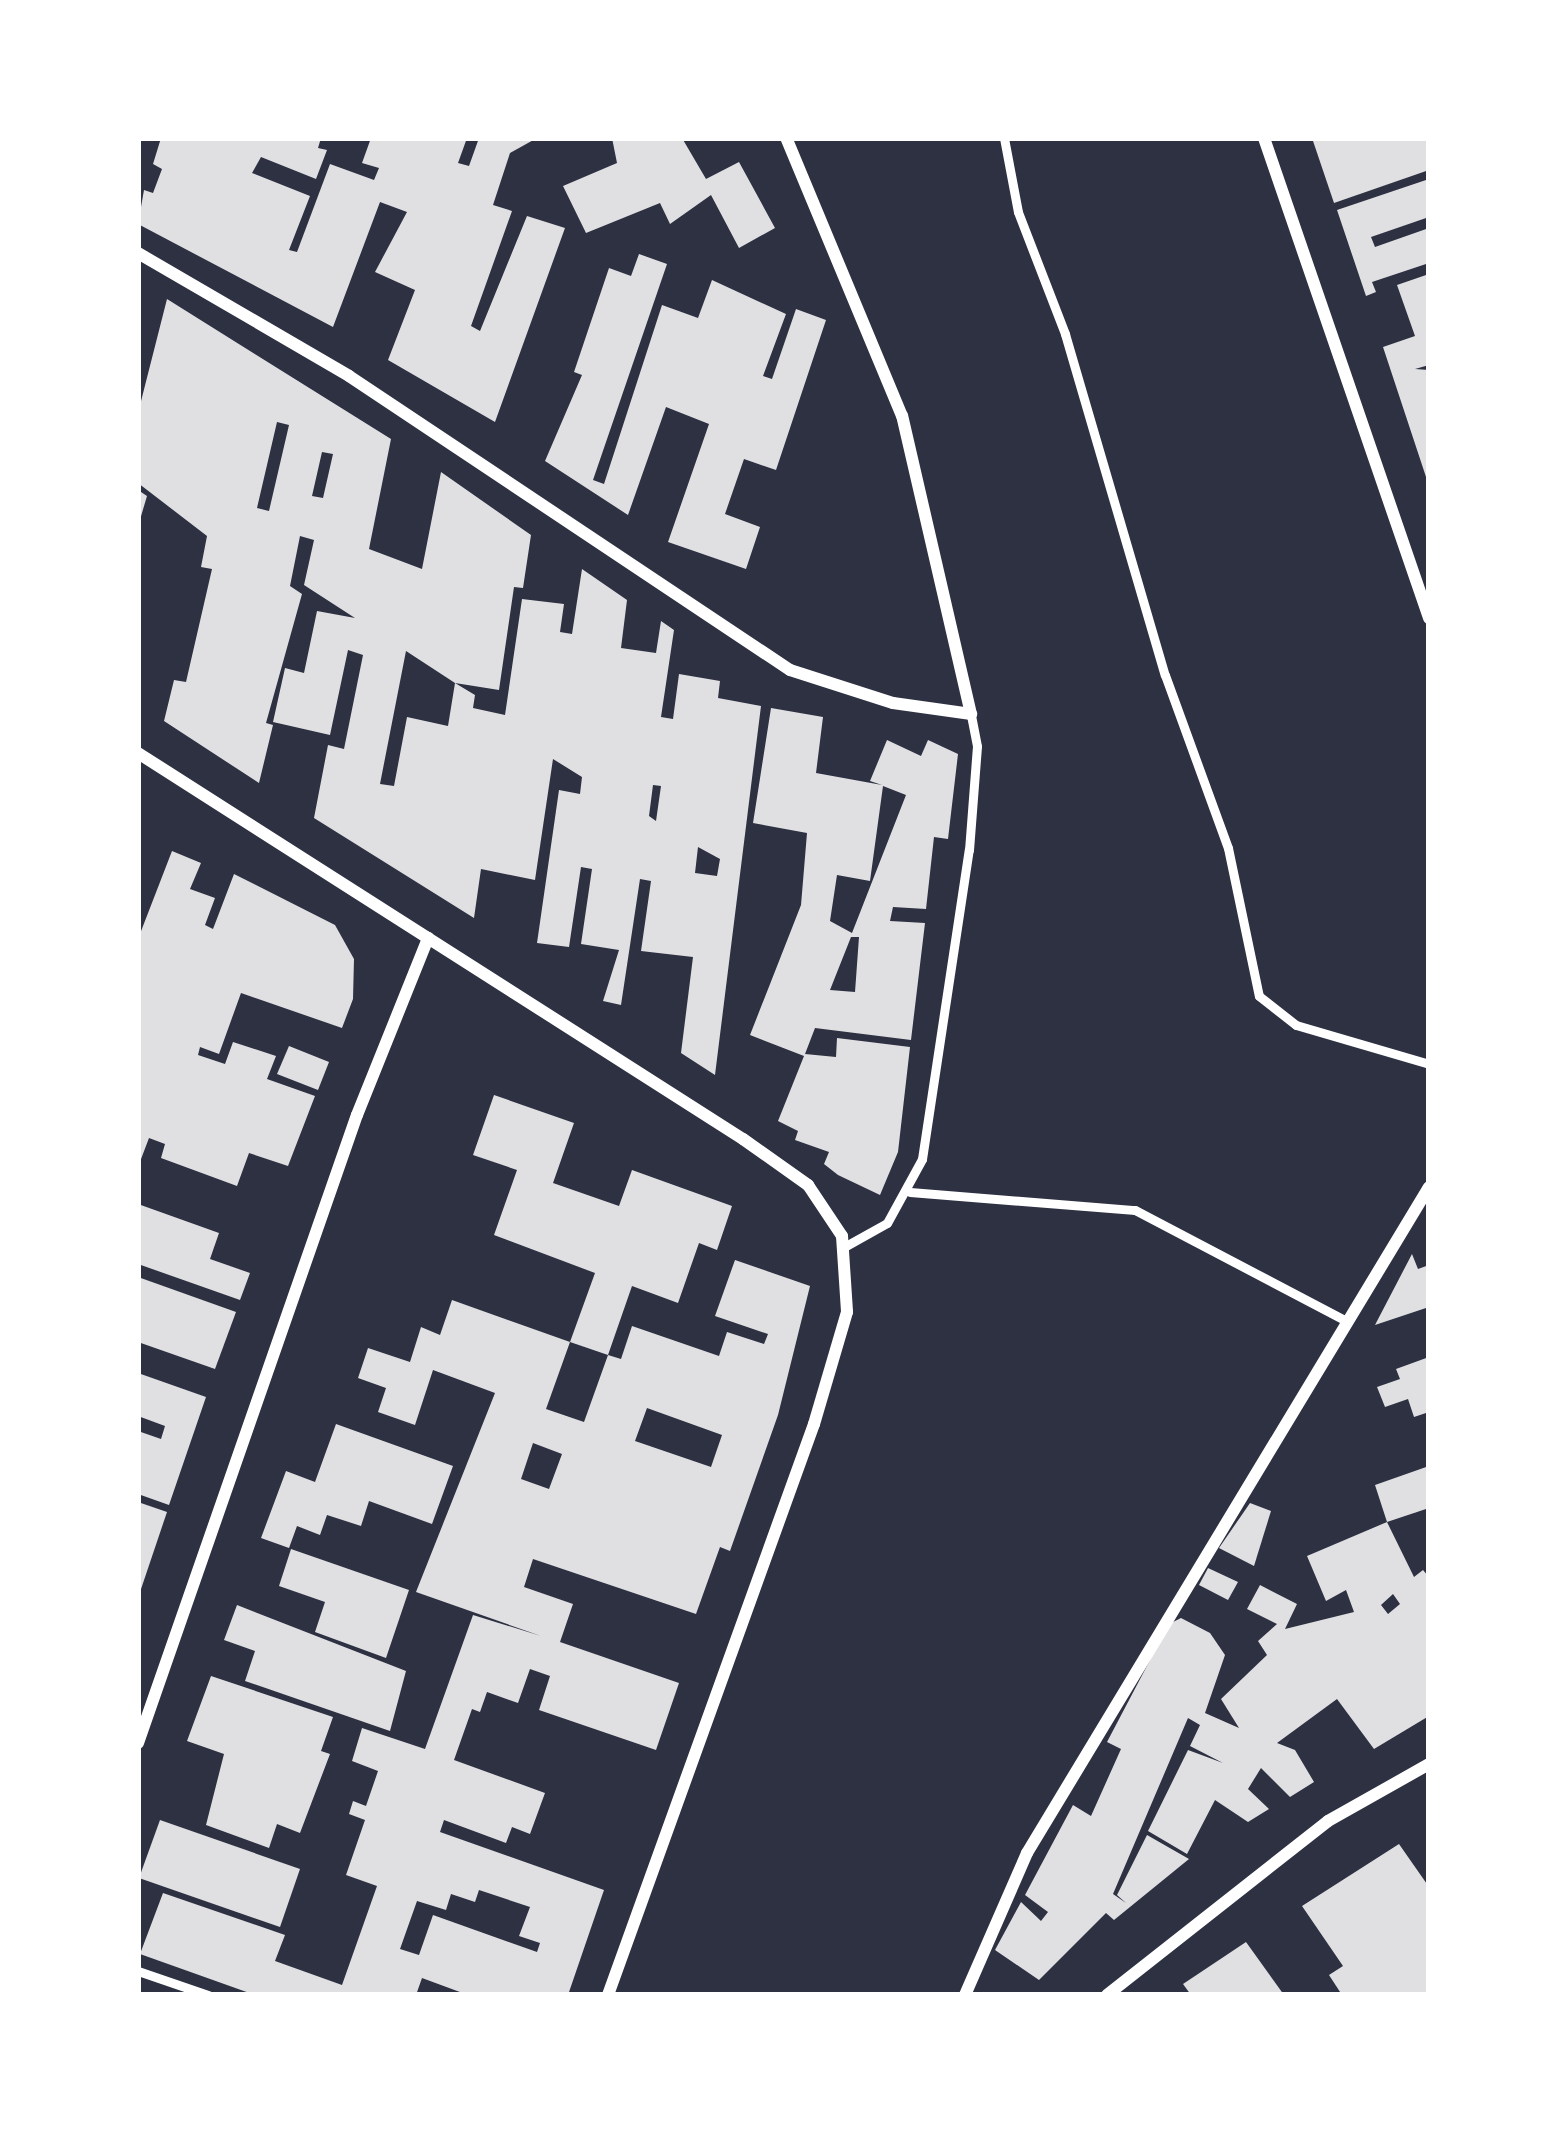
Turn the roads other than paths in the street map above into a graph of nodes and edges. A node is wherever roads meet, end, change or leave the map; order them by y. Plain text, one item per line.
1 (786, 138) edge
2 (1004, 138) edge
3 (1264, 138) edge
4 (138, 253) edge
5 (1429, 618) edge
6 (970, 714) junction
7 (138, 753) edge
8 (428, 938) junction
9 (1429, 1064) edge
10 (1429, 1187) edge
11 (910, 1192) junction
12 (844, 1247) junction
13 (1342, 1319) junction
14 (138, 1743) edge
15 (1429, 1764) edge
16 (138, 1971) edge
17 (208, 1995) edge
18 (608, 1995) edge
19 (965, 1995) edge
20 (1107, 1995) edge

1 - 6 street
2 - 9 lane
3 - 5 street
4 - 6 street
6 - 11 lane
7 - 8 street
8 - 12 street
8 - 14 street
10 - 13 street
11 - 12 lane
11 - 13 lane
12 - 18 street
13 - 19 street
15 - 20 street
16 - 17 lane

